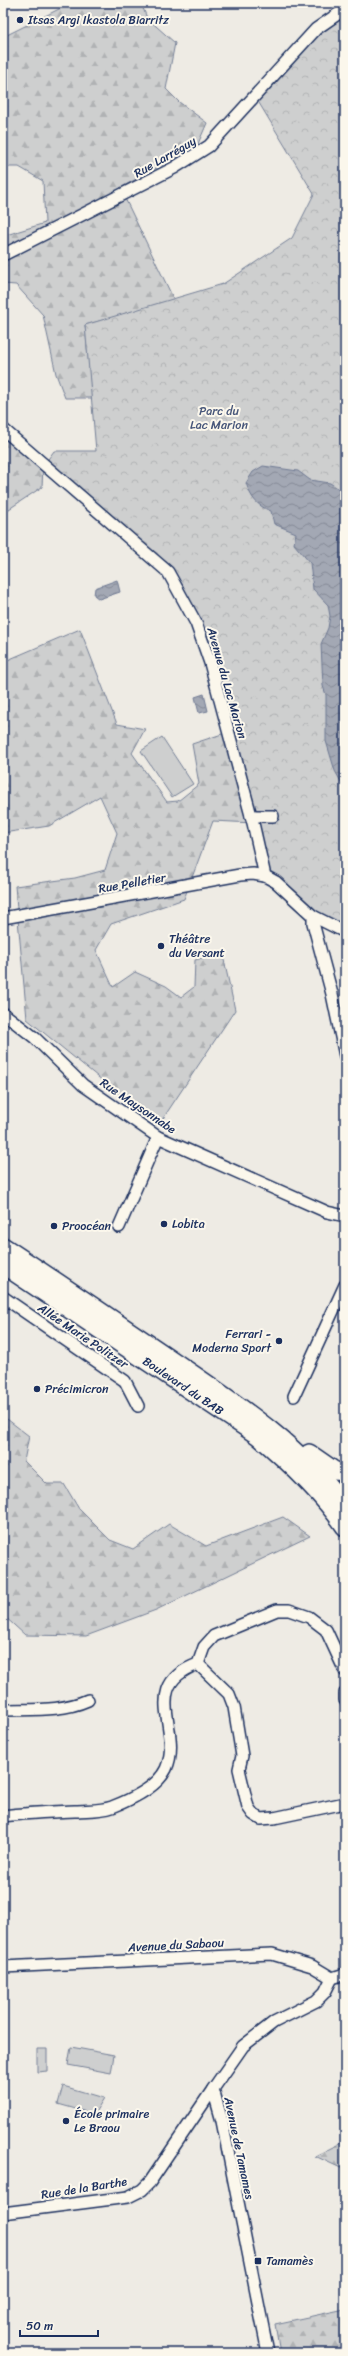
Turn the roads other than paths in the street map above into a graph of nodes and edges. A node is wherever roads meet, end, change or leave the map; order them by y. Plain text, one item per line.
1 (345, 9) edge
2 (3, 255) edge
3 (3, 430) edge
4 (251, 816) junction
5 (273, 816) dead end
6 (265, 876) junction
7 (313, 916) junction
8 (3, 918) edge
9 (345, 932) edge
10 (3, 1013) edge
11 (345, 1056) edge
12 (158, 1137) junction
13 (345, 1216) edge
14 (119, 1227) dead end
15 (3, 1246) edge
16 (3, 1265) edge
17 (345, 1285) edge
18 (3, 1297) edge
19 (294, 1396) dead end
20 (238, 1404) junction
21 (138, 1406) dead end
22 (345, 1472) edge
23 (345, 1506) edge
24 (345, 1527) edge
25 (198, 1664) junction
26 (345, 1671) edge
27 (345, 1693) edge
28 (88, 1700) dead end
29 (345, 1700) edge
30 (3, 1710) edge
31 (345, 1803) edge
32 (3, 1816) edge
33 (3, 1967) edge
34 (345, 1974) edge
35 (332, 1978) junction
36 (213, 2089) junction
37 (3, 2213) edge
38 (268, 2353) edge

1 - 2 street, Rue Larréguy
3 - 4 street, Avenue du Lac Marion
4 - 5 street
4 - 6 street, Avenue du Lac Marion
6 - 7 street
6 - 8 street, Rue Pelletier
7 - 9 street
7 - 11 street
10 - 12 street, Rue Maysonnabe
12 - 13 street, Rue Maysonnabe
12 - 14 street
15 - 20 main road, Boulevard du BAB
16 - 24 main road, Boulevard du BAB
17 - 19 street
18 - 21 street, Allée Marie Politzer
20 - 22 main road
20 - 23 main road, Boulevard du BAB
25 - 26 street
25 - 31 street
25 - 32 street
27 - 29 street
28 - 30 street
33 - 35 street, Avenue du Sabaou
34 - 35 street
35 - 36 street, Avenue de Tamames
36 - 37 street, Rue de la Barthe
36 - 38 street, Avenue de Tamames

